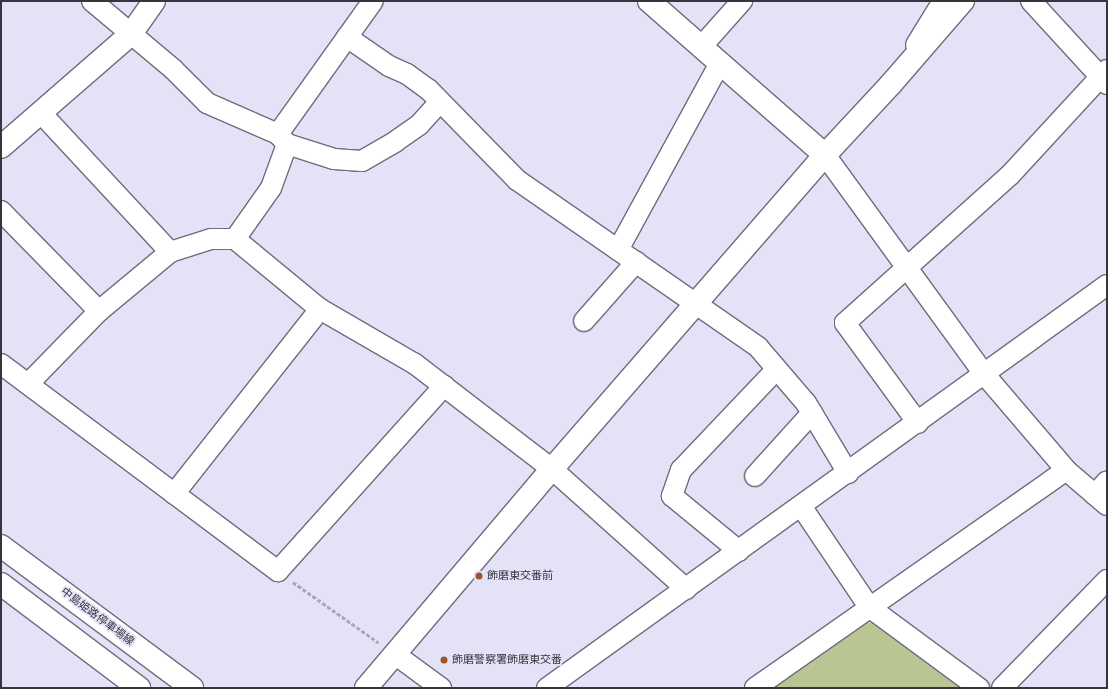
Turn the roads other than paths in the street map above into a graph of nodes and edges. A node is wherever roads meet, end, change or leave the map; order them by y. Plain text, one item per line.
1 (92, 1) edge
2 (154, 1) edge
3 (373, 1) edge
4 (649, 1) edge
5 (742, 1) edge
6 (943, 1) edge
7 (963, 1) edge
8 (1031, 1) edge
9 (131, 34) junction
10 (347, 37) junction
11 (702, 47) junction
12 (720, 63) junction
13 (1105, 77) edge
14 (891, 84) junction
15 (440, 102) junction
16 (41, 113) junction
17 (283, 139) junction
18 (1, 147) edge
19 (826, 154) junction
20 (1, 211) edge
21 (235, 238) junction
22 (618, 250) junction
23 (170, 252) junction
24 (636, 262) junction
25 (908, 267) junction
26 (1107, 285) edge
27 (696, 304) junction
28 (320, 309) junction
29 (99, 311) junction
30 (584, 321) dead end
31 (1, 364) edge
32 (776, 369) junction
33 (985, 375) junction
34 (28, 384) junction
35 (444, 386) junction
36 (812, 413) junction
37 (918, 423) junction
38 (552, 469) junction
39 (1066, 470) junction
40 (848, 473) junction
41 (755, 476) dead end
42 (174, 494) junction
43 (1103, 494) edge
44 (801, 506) junction
45 (1, 546) edge
46 (739, 551) junction
47 (1107, 580) edge
48 (1, 584) edge
49 (686, 589) junction
50 (869, 607) junction
51 (396, 655) junction
52 (139, 688) edge
53 (192, 688) edge
54 (366, 688) edge
55 (441, 688) edge
56 (547, 688) edge
57 (755, 688) edge
58 (979, 688) edge
59 (1002, 688) edge

1 - 9 street
2 - 9 street
3 - 10 street
4 - 11 street
5 - 11 street
6 - 14 street
7 - 14 street
8 - 13 street
9 - 16 street
9 - 17 street
10 - 15 street
10 - 17 street
11 - 12 street
12 - 19 street
12 - 22 street
13 - 25 street
14 - 19 street
15 - 17 street
15 - 22 street
16 - 18 street
16 - 23 street
17 - 21 street
19 - 25 street
19 - 27 street
20 - 29 street
21 - 23 street
21 - 28 street
22 - 24 street
23 - 29 street
24 - 27 street
24 - 30 street
25 - 33 street
25 - 37 street
26 - 33 street
27 - 32 street
27 - 38 street
28 - 35 street
28 - 42 street
29 - 34 street
31 - 34 street
32 - 36 street
32 - 46 street
33 - 37 street
33 - 39 street
34 - 42 street
35 - 38 street
35 - 42 street
36 - 40 street
36 - 41 street
37 - 40 street
38 - 49 street
38 - 51 street
39 - 43 street
39 - 50 street
40 - 44 street
44 - 46 street
44 - 50 street
45 - 53 street, 中島姫路停車場線
46 - 49 street
47 - 59 street
48 - 52 street
49 - 56 street
50 - 57 street
50 - 58 street
51 - 54 street
51 - 55 street

